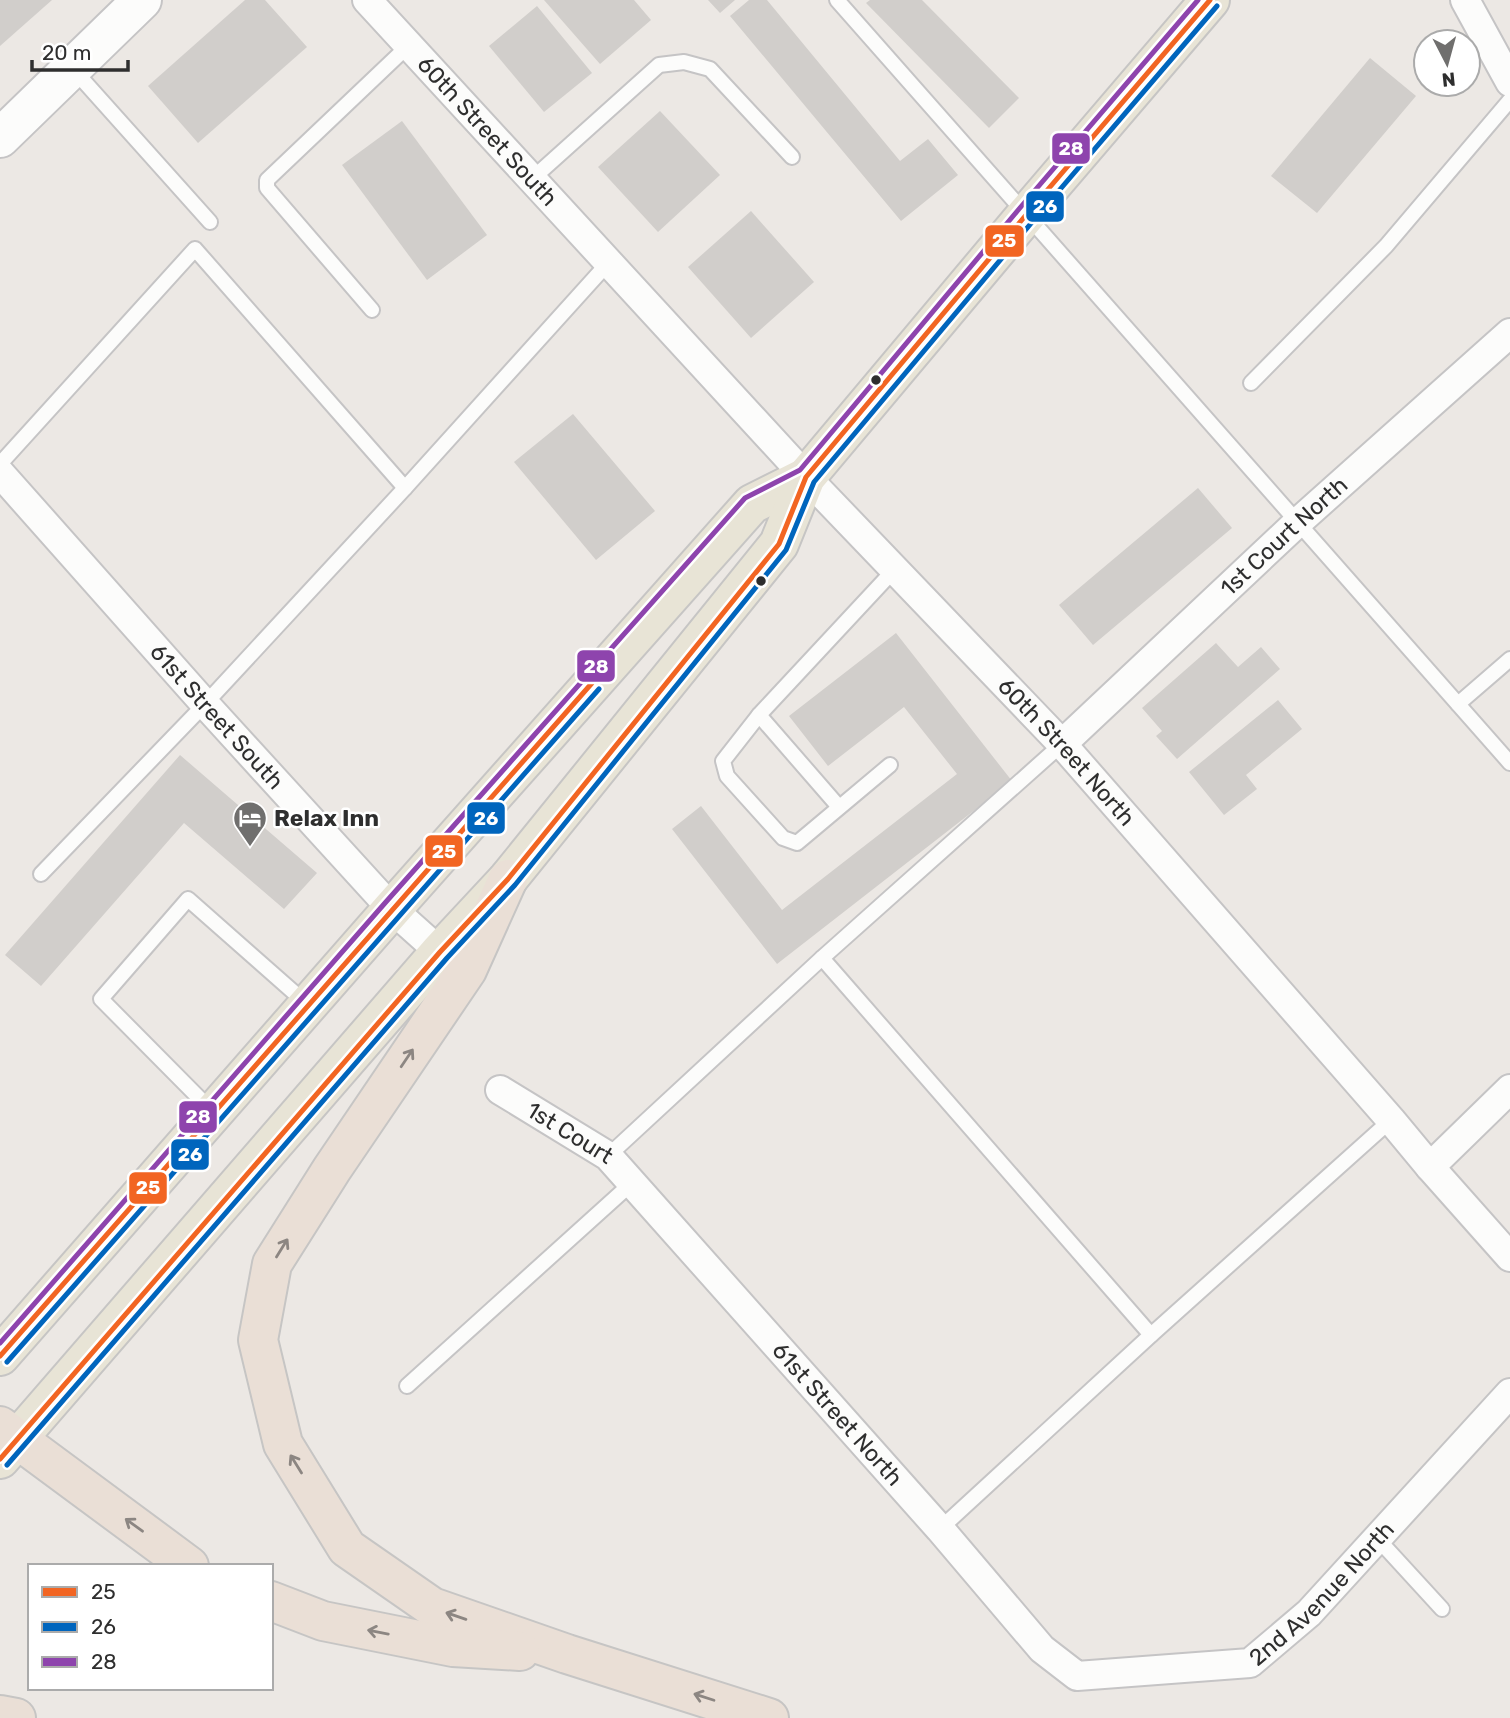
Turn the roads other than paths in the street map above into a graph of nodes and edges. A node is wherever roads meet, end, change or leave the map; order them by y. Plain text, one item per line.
1 (142, 0) edge
2 (367, 0) edge
3 (837, 0) edge
4 (1210, 0) edge
5 (1473, 7) edge
6 (409, 45) junction
7 (72, 68) junction
8 (1510, 82) edge
9 (1510, 100) edge
10 (0, 138) edge
11 (792, 157) dead end
12 (532, 179) junction
13 (1026, 215) junction
14 (210, 222) dead end
15 (609, 262) junction
16 (372, 310) dead end
17 (1510, 333) edge
18 (1251, 383) dead end
19 (0, 464) edge
20 (0, 473) edge
21 (806, 477) junction
22 (405, 488) junction
23 (1297, 523) junction
24 (895, 569) junction
25 (1510, 659) edge
26 (205, 704) junction
27 (1458, 704) junction
28 (759, 715) junction
29 (1062, 744) junction
30 (1510, 763) edge
31 (890, 765) dead end
32 (839, 807) junction
33 (41, 874) dead end
34 (508, 879) junction
35 (392, 909) junction
36 (440, 952) junction
37 (822, 958) junction
38 (308, 1005) junction
39 (1510, 1089) edge
40 (500, 1090) dead end
41 (214, 1112) junction
42 (1391, 1119) junction
43 (608, 1156) junction
44 (1430, 1167) junction
45 (633, 1182) junction
46 (1510, 1257) edge
47 (1151, 1335) junction
48 (0, 1356) edge
49 (407, 1386) dead end
50 (1510, 1393) edge
51 (6, 1442) edge
52 (940, 1529) junction
53 (1376, 1537) junction
54 (186, 1564) edge
55 (273, 1602) edge
56 (1442, 1609) dead end
57 (1042, 1649) joint
58 (568, 1654) junction
59 (0, 1715) edge
60 (16, 1718) edge
61 (769, 1718) edge

1 - 7 street
2 - 6 street, 60th Street South
3 - 13 lane
4 - 13 main road
5 - 8 street
6 - 12 street, 60th Street South
6 - 16 lane
7 - 10 street
7 - 14 lane
9 - 18 lane
11 - 12 lane
12 - 15 street, 60th Street South
13 - 21 main road
13 - 23 lane
15 - 21 street, 60th Street North
15 - 22 lane
17 - 23 street, 1st Court North
19 - 22 lane
20 - 26 street, 61st Street South
21 - 24 street, 60th Street North
21 - 34 main road
21 - 35 main road
22 - 26 lane
23 - 27 lane
23 - 29 street, 1st Court North
24 - 28 lane
24 - 29 street, 60th Street North
25 - 27 lane
26 - 33 lane
26 - 35 street, 61st Street South
27 - 30 lane
28 - 32 lane
28 - 32 lane
29 - 37 lane
29 - 42 street, 60th Street North
31 - 32 lane
34 - 36 main road
58 -> 34 highway
35 - 36 street, 61st Street South
35 - 38 main road
36 - 51 main road
37 - 43 lane
37 - 47 lane
38 - 41 main road
38 - 41 lane
39 - 44 street
40 - 43 street, 1st Court
41 - 48 main road
42 - 44 street, 60th Street North
42 - 47 lane
43 - 45 street, 1st Court
44 - 46 street, 60th Street North
45 - 49 lane
45 - 52 street, 61st Street North
47 - 52 lane
50 - 53 street, 2nd Avenue North
54 -> 51 highway
52 - 57 street, 61st Street North
53 - 56 lane
53 - 57 street, 2nd Avenue North
58 -> 55 highway
61 -> 58 highway
59 - 60 highway

